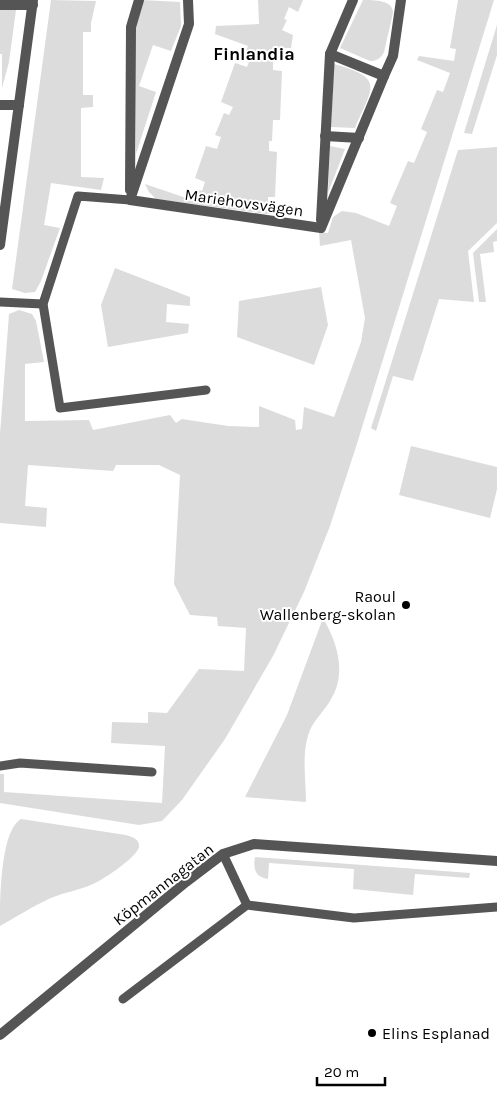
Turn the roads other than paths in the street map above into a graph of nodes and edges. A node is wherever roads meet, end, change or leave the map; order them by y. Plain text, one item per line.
1 (139, 0) edge
2 (188, 0) edge
3 (353, 0) edge
4 (401, 0) edge
5 (33, 2) edge
6 (0, 5) edge
7 (330, 54) junction
8 (384, 76) junction
9 (0, 105) edge
10 (19, 105) junction
11 (325, 136) junction
12 (359, 138) junction
13 (130, 200) junction
14 (3, 202) edge
15 (321, 228) junction
16 (0, 245) edge
17 (0, 302) edge
18 (43, 304) junction
19 (206, 390) dead end
20 (0, 766) edge
21 (152, 772) dead end
22 (223, 854) junction
23 (497, 861) edge
24 (247, 905) junction
25 (497, 907) edge
26 (123, 999) dead end
27 (0, 1035) edge

1 - 13 street
2 - 13 street
3 - 7 street
4 - 8 street, Mariehovsvägen
5 - 6 street
5 - 10 street
7 - 8 street
7 - 11 street
8 - 12 street, Mariehovsvägen
9 - 10 street
10 - 14 street
11 - 12 street
11 - 15 street
12 - 15 street, Mariehovsvägen
13 - 15 street, Mariehovsvägen
13 - 18 lane
14 - 16 street
17 - 18 lane
18 - 19 lane
20 - 21 lane
22 - 23 street, Köpmannagatan
22 - 24 lane
22 - 27 street, Köpmannagatan
24 - 25 lane
24 - 26 lane

